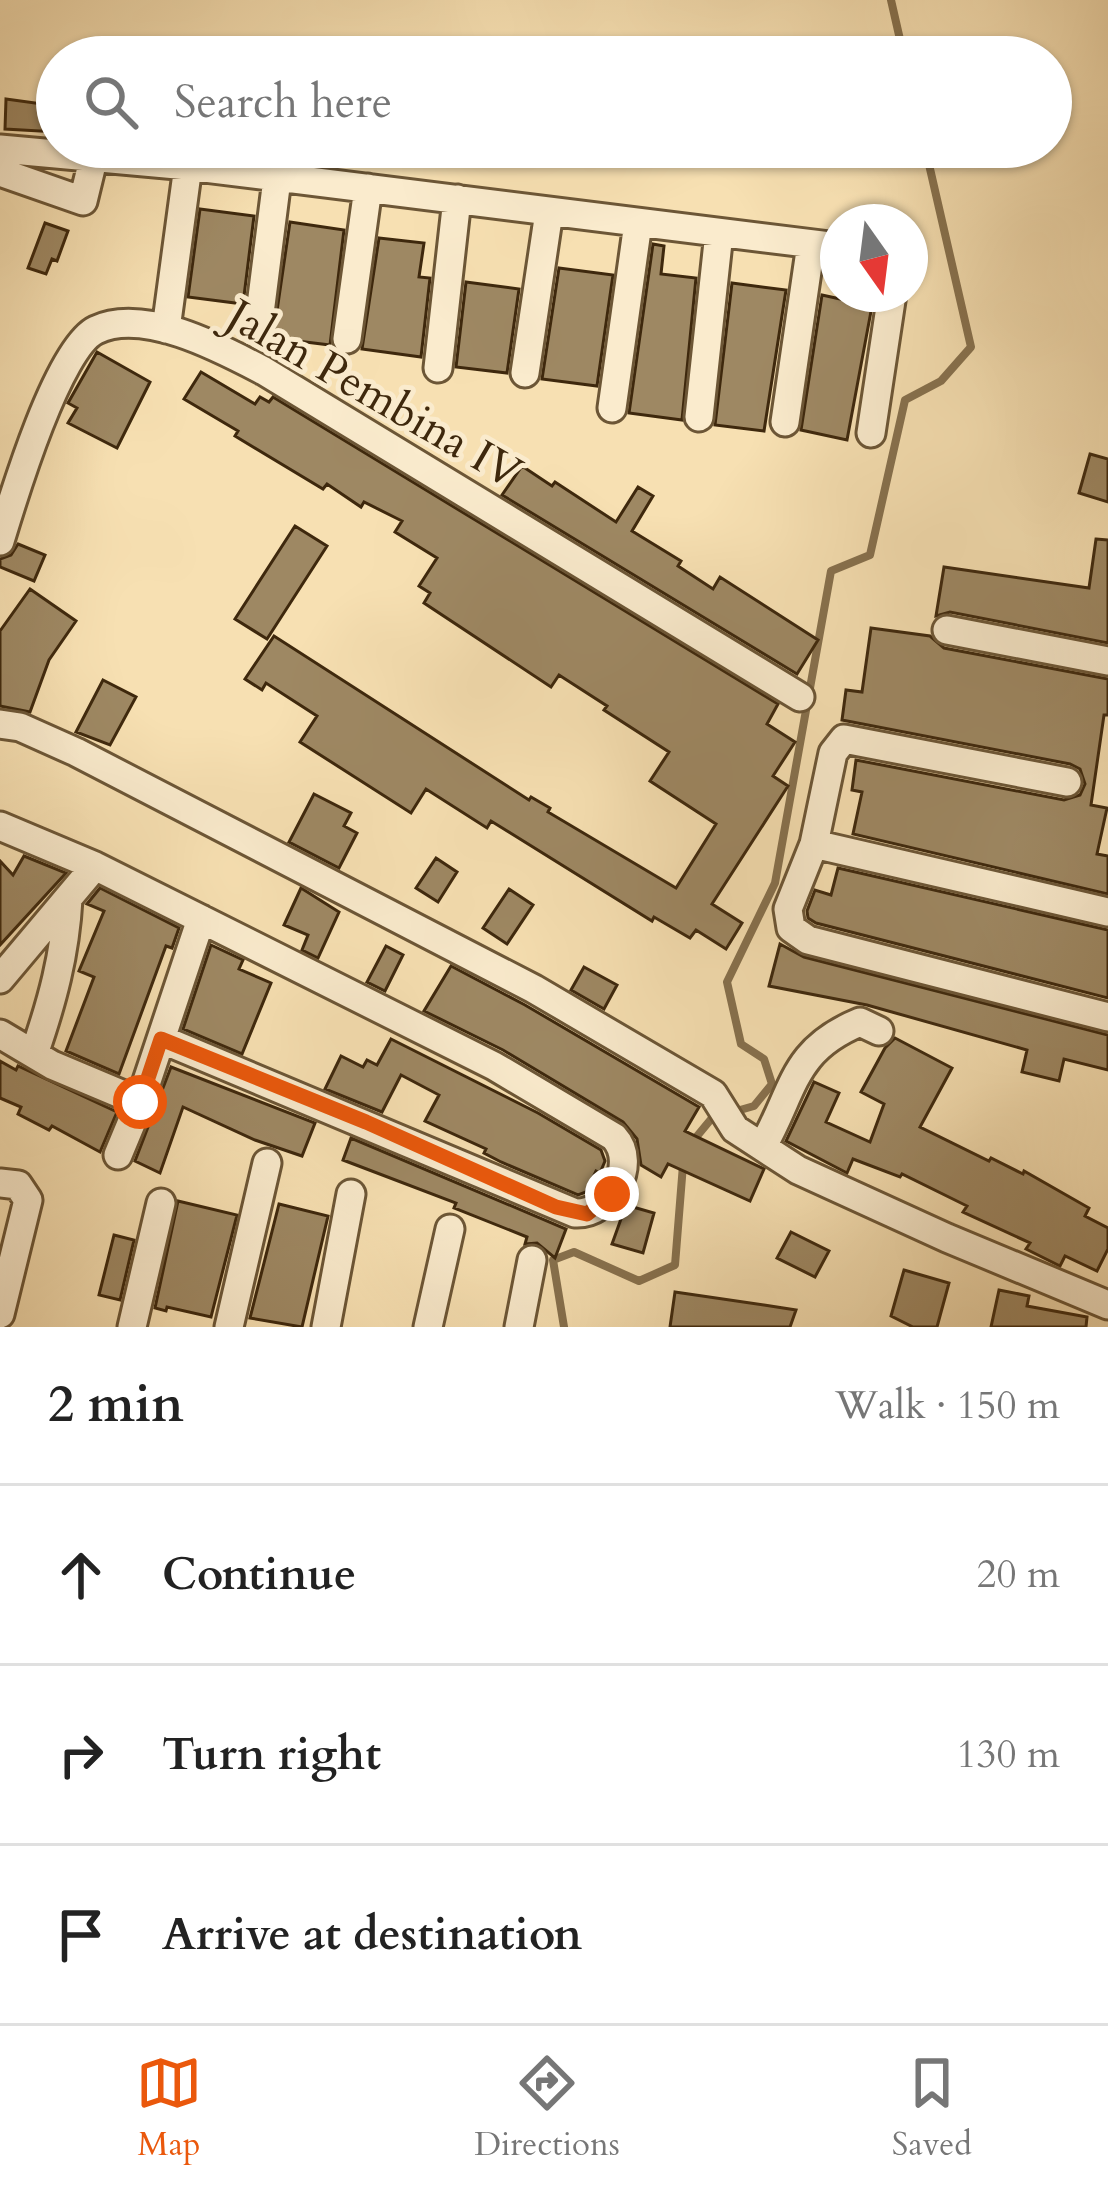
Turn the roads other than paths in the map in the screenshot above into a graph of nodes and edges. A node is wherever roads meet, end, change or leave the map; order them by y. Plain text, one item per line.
1 (0, 149) edge
2 (36, 152) edge
3 (91, 168) edge
4 (188, 168) edge
5 (203, 168) edge
6 (0, 172) edge
7 (277, 178) junction
8 (368, 188) junction
9 (457, 200) junction
10 (549, 212) junction
11 (638, 224) junction
12 (719, 233) junction
13 (820, 246) edge
14 (820, 264) edge
15 (889, 312) edge
16 (166, 329) junction
17 (258, 329) dead end
18 (347, 339) dead end
19 (438, 368) dead end
20 (525, 373) dead end
21 (612, 409) dead end
22 (699, 417) dead end
23 (785, 422) dead end
24 (871, 434) dead end
25 (0, 541) edge
26 (947, 630) dead end
27 (1108, 661) edge
28 (800, 697) dead end
29 (0, 724) edge
30 (1067, 782) dead end
31 (0, 826) edge
32 (814, 844) junction
33 (95, 866) junction
34 (68, 899) junction
35 (1108, 912) edge
36 (201, 919) junction
37 (0, 979) edge
38 (1108, 1017) edge
39 (880, 1031) dead end
40 (0, 1034) edge
41 (161, 1039) junction
42 (34, 1054) junction
43 (140, 1102) junction
44 (763, 1146) junction
45 (118, 1155) dead end
46 (267, 1163) dead end
47 (0, 1183) edge
48 (351, 1194) dead end
49 (161, 1203) dead end
50 (450, 1228) dead end
51 (532, 1260) dead end
52 (1108, 1305) edge
53 (0, 1314) edge
54 (132, 1327) edge
55 (229, 1327) edge
56 (326, 1327) edge
57 (428, 1327) edge
58 (519, 1327) edge

1 - 2 street
3 - 6 street
4 - 16 street
5 - 7 street
7 - 8 street
7 - 17 street
8 - 9 street
8 - 18 street
9 - 10 street
9 - 19 street
10 - 11 street
10 - 20 street
11 - 12 street
11 - 21 street
12 - 13 street
12 - 22 street
14 - 23 street
15 - 24 street
16 - 25 street, Jalan Pembina IV
16 - 28 street, Jalan Pembina IV
26 - 27 street
29 - 44 street
30 - 32 street
31 - 33 street
32 - 35 street
32 - 38 street
33 - 34 street
33 - 36 street
34 - 37 street
34 - 42 street
36 - 41 street
36 - 41 street
39 - 44 street
40 - 42 street
41 - 43 street
42 - 43 street
43 - 45 street
44 - 52 street
46 - 55 street
47 - 53 street
48 - 56 street
49 - 54 street
50 - 57 street
51 - 58 street

